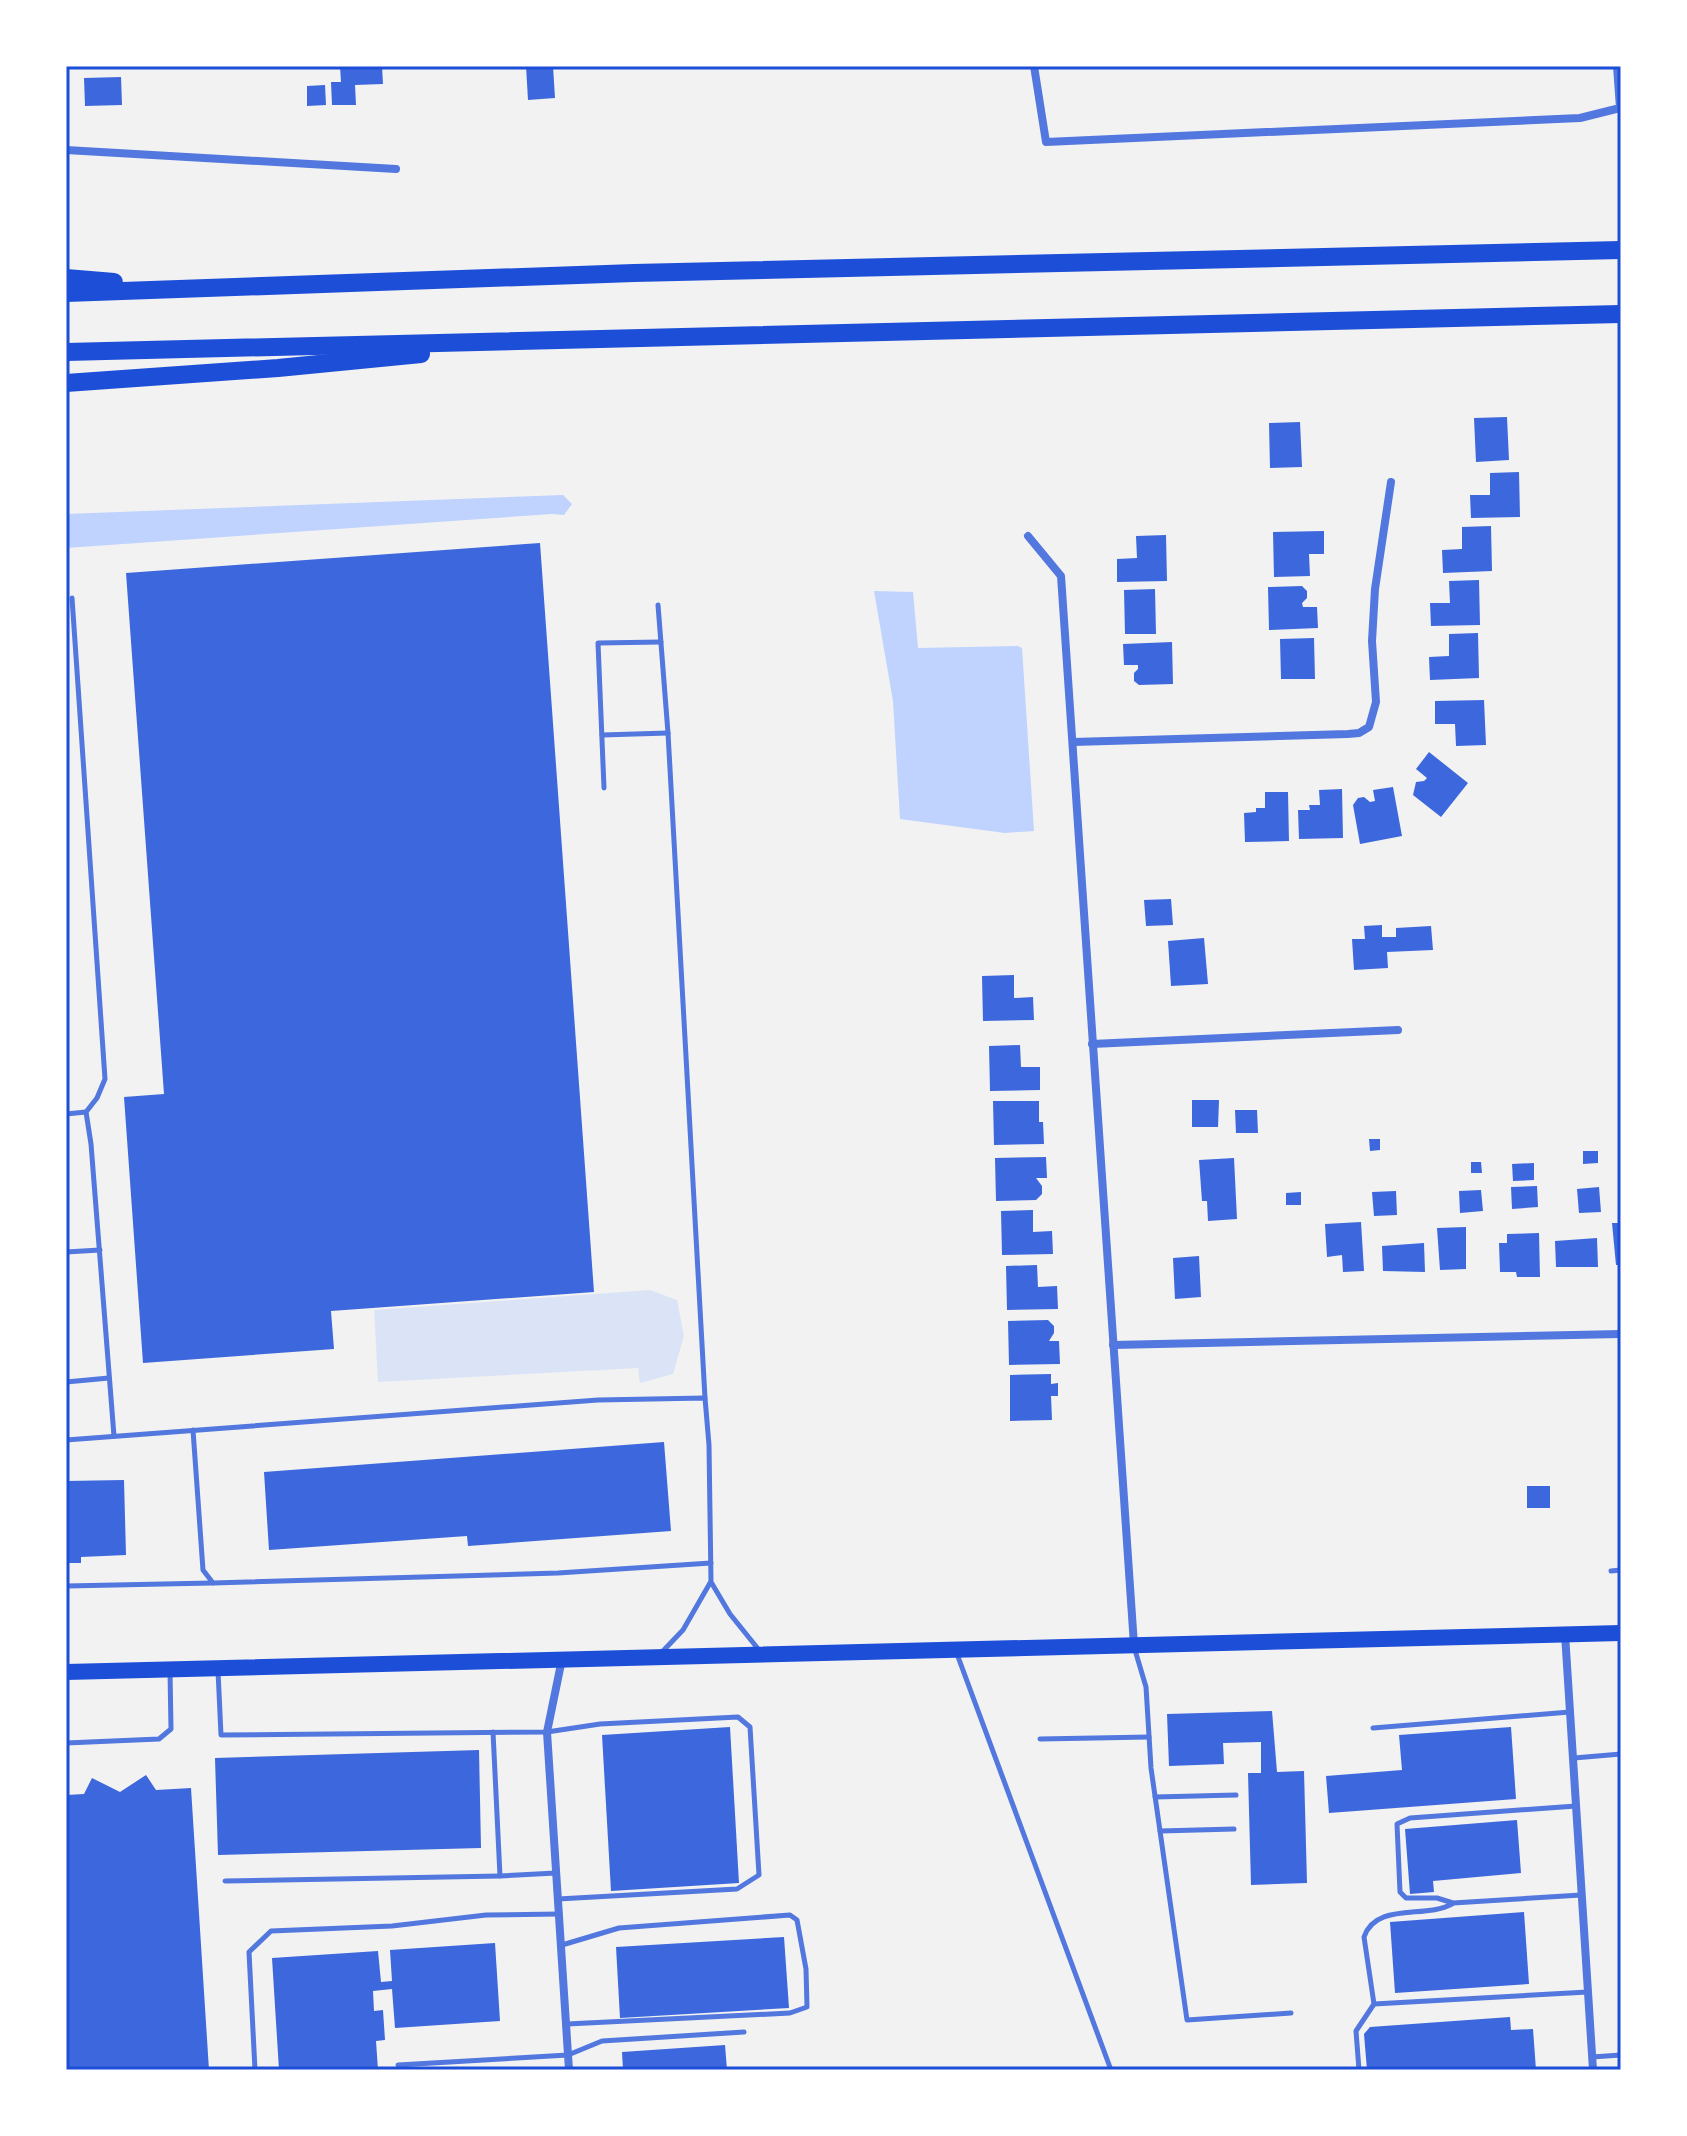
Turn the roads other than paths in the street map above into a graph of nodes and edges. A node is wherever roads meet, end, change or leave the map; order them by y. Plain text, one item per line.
1 (1034, 66) edge
2 (1617, 66) edge
3 (1620, 108) edge
4 (66, 150) edge
5 (396, 169) dead end
6 (1621, 250) edge
7 (66, 278) edge
8 (212, 289) junction
9 (66, 293) edge
10 (1621, 314) edge
11 (572, 340) junction
12 (66, 352) edge
13 (66, 383) edge
14 (1391, 482) dead end
15 (1028, 536) dead end
16 (72, 598) dead end
17 (658, 605) dead end
18 (661, 642) junction
19 (668, 733) junction
20 (602, 735) junction
21 (1073, 742) junction
22 (604, 788) dead end
23 (1398, 1030) dead end
24 (1092, 1044) junction
25 (86, 1112) junction
26 (66, 1114) edge
27 (100, 1250) junction
28 (66, 1252) edge
29 (1621, 1334) edge
30 (1113, 1345) junction
31 (109, 1378) junction
32 (66, 1382) edge
33 (705, 1398) junction
34 (193, 1430) junction
35 (114, 1436) junction
36 (66, 1440) edge
37 (711, 1563) junction
38 (1621, 1570) edge
39 (1611, 1571) dead end
40 (711, 1582) junction
41 (213, 1583) junction
42 (66, 1586) edge
43 (1621, 1633) edge
44 (1565, 1634) junction
45 (1134, 1645) junction
46 (955, 1650) junction
47 (762, 1654) junction
48 (658, 1657) junction
49 (562, 1659) junction
50 (218, 1668) junction
51 (170, 1669) junction
52 (66, 1672) edge
53 (1570, 1712) junction
54 (1373, 1728) dead end
55 (493, 1732) junction
56 (547, 1732) junction
57 (1149, 1737) junction
58 (1040, 1739) dead end
59 (66, 1743) edge
60 (1621, 1754) edge
61 (1573, 1758) junction
62 (1236, 1795) dead end
63 (1155, 1797) junction
64 (1576, 1806) junction
65 (1234, 1829) dead end
66 (1160, 1831) junction
67 (556, 1873) junction
68 (500, 1876) junction
69 (225, 1881) dead end
70 (1581, 1895) junction
71 (558, 1899) junction
72 (1453, 1903) junction
73 (560, 1914) junction
74 (562, 1945) junction
75 (1588, 1992) junction
76 (1374, 2004) junction
77 (1291, 2013) dead end
78 (567, 2024) junction
79 (744, 2032) dead end
80 (568, 2055) junction
81 (1621, 2055) edge
82 (1592, 2057) junction
83 (398, 2065) dead end
84 (255, 2070) edge
85 (569, 2070) edge
86 (1111, 2070) edge
87 (1359, 2070) edge
88 (1593, 2070) edge

1 - 3 street
2 - 3 street
4 - 5 street
6 - 8 highway
7 - 8 highway
8 - 9 highway
10 - 11 highway
11 - 12 highway
11 - 13 highway
14 - 21 street
15 - 21 street
16 - 25 lane
17 - 18 lane
18 - 19 lane
18 - 20 lane
19 - 20 lane
19 - 33 lane
20 - 22 lane
21 - 24 street
23 - 24 street
24 - 30 street
25 - 26 lane
25 - 27 lane
27 - 28 lane
27 - 31 lane
29 - 30 street
30 - 45 street
31 - 32 lane
31 - 35 lane
33 - 34 lane
33 - 37 lane
34 - 35 lane
34 - 41 lane
35 - 36 lane
37 - 40 lane
37 - 41 lane
38 - 39 lane
40 - 47 lane
40 - 48 lane
41 - 42 lane
43 - 44 main road
44 - 45 main road
44 - 53 street
45 - 46 main road
45 - 57 lane
46 - 47 main road
46 - 86 lane
47 - 48 main road
48 - 49 main road
49 - 50 main road
49 - 56 street
50 - 51 main road
50 - 55 lane
51 - 52 main road
51 - 59 lane
53 - 54 lane
53 - 61 street
55 - 56 lane
55 - 68 lane
56 - 67 street
56 - 71 lane
57 - 58 lane
57 - 63 lane
60 - 61 lane
61 - 64 street
62 - 63 lane
63 - 66 lane
64 - 70 street
64 - 72 lane
65 - 66 lane
66 - 77 lane
67 - 68 lane
67 - 71 street
68 - 69 lane
70 - 72 lane
70 - 75 street
71 - 73 street
72 - 76 lane
73 - 74 street
73 - 84 lane
74 - 78 street
74 - 78 lane
75 - 76 lane
75 - 82 street
76 - 87 lane
78 - 80 street
79 - 80 lane
80 - 83 lane
80 - 85 street
81 - 82 lane
82 - 88 street

